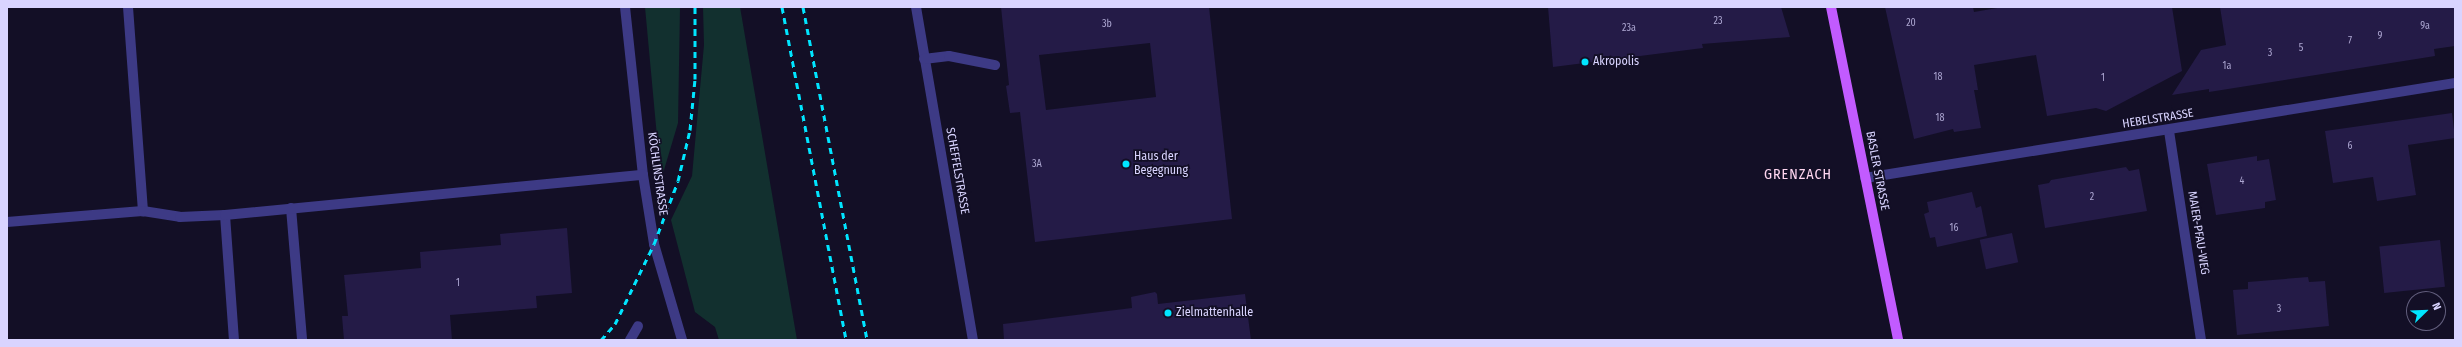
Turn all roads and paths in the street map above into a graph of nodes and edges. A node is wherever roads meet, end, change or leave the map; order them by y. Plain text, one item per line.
1 (128, 7) edge
2 (625, 7) edge
3 (916, 7) edge
4 (1831, 7) edge
5 (924, 59) junction
6 (995, 65) dead end
7 (2455, 83) edge
8 (2169, 131) junction
9 (643, 175) junction
10 (1866, 178) junction
11 (291, 208) junction
12 (143, 211) junction
13 (225, 215) junction
14 (7, 222) edge
15 (638, 326) dead end
16 (234, 340) edge
17 (302, 340) edge
18 (630, 340) edge
19 (682, 340) edge
20 (973, 340) edge
21 (1898, 340) edge
22 (2201, 340) edge

1 - 12 street
2 - 9 street, KÖCHLINSTRASSE
3 - 5 street, SCHEFFELSTRASSE
4 - 10 main road, BASLER STRASSE
5 - 6 street
5 - 20 street, SCHEFFELSTRASSE
7 - 8 street, HEBELSTRASSE
8 - 10 street, HEBELSTRASSE
8 - 22 street, MAIER-PFAU-WEG
9 - 11 street
9 - 19 street, KÖCHLINSTRASSE
10 - 21 main road, BASLER STRASSE
11 - 13 street
11 - 17 street
12 - 13 street
12 - 14 street
13 - 16 street
15 - 18 street

